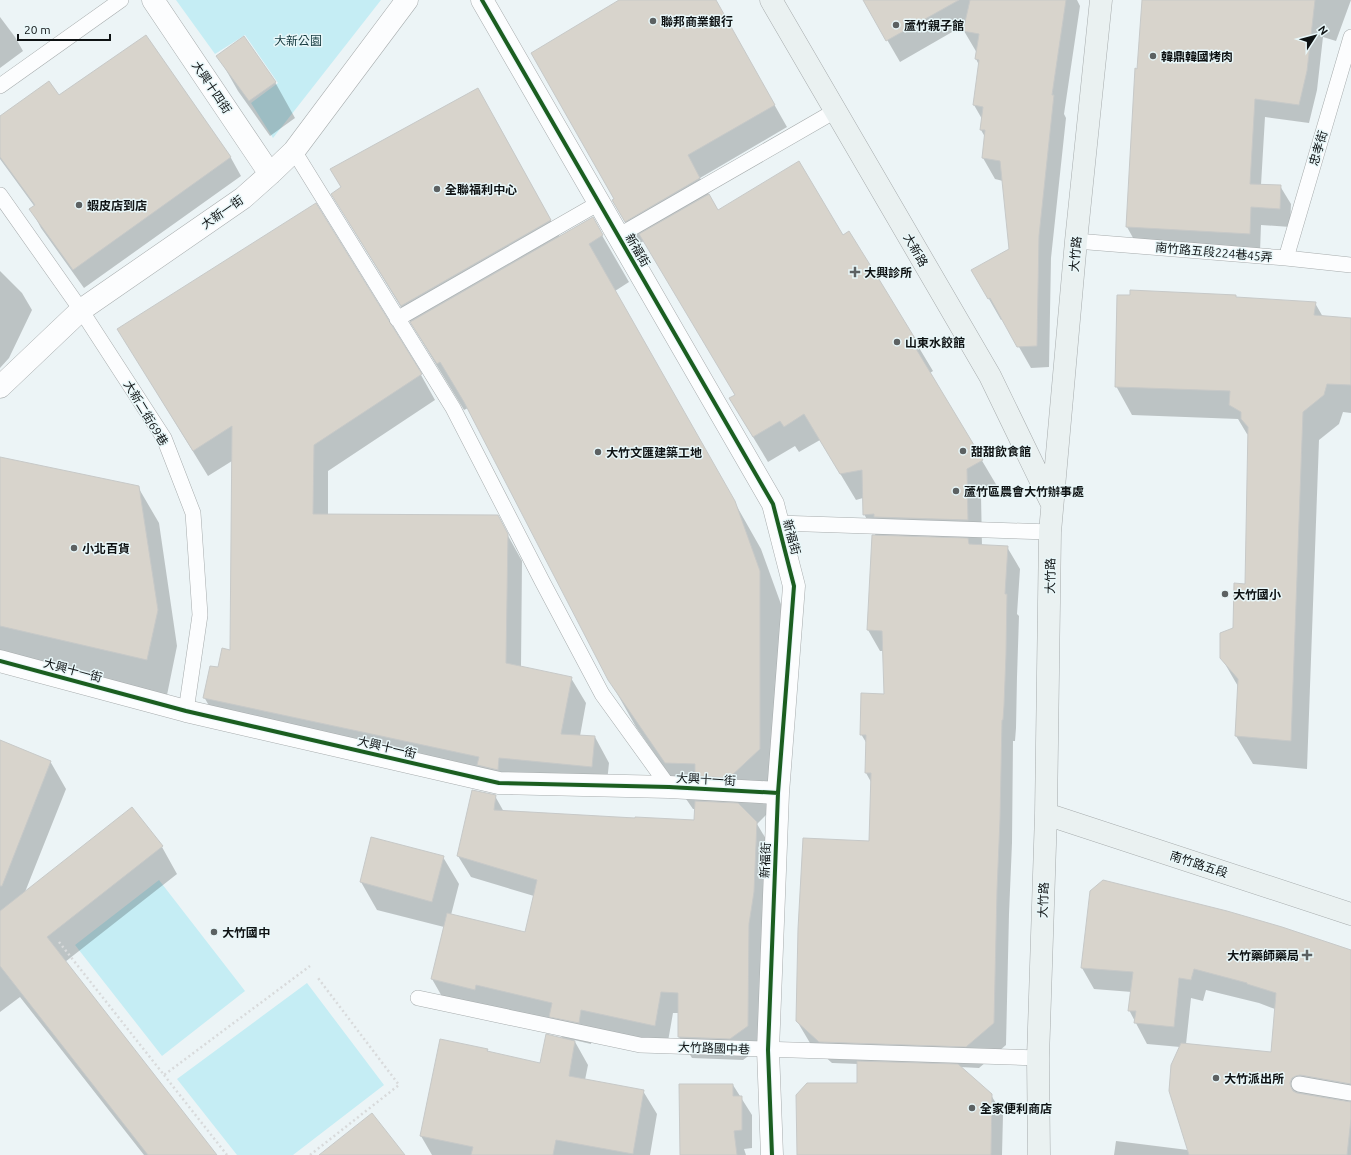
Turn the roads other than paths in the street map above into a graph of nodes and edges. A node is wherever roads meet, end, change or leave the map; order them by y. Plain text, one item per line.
1 (121, 0) edge
2 (153, 0) edge
3 (407, 0) edge
4 (482, 0) edge
5 (771, 0) edge
6 (1101, 0) edge
7 (1351, 38) edge
8 (0, 86) edge
9 (835, 111) junction
10 (294, 151) junction
11 (270, 174) junction
12 (0, 195) edge
13 (599, 203) junction
14 (618, 236) junction
15 (1076, 241) junction
16 (1286, 258) junction
17 (1351, 265) edge
18 (81, 310) junction
19 (397, 319) junction
20 (0, 387) edge
21 (1052, 504) junction
22 (778, 523) junction
23 (1050, 532) junction
24 (0, 661) edge
25 (186, 711) junction
26 (669, 787) junction
27 (778, 793) junction
28 (1046, 814) junction
29 (1351, 914) edge
30 (418, 998) dead end
31 (768, 1050) junction
32 (1038, 1058) junction
33 (1298, 1084) dead end
34 (1351, 1093) edge
35 (772, 1155) edge
36 (1039, 1155) edge

1 - 8 lane
2 - 11 street, 大興十四街
3 - 10 street, 大新一街
4 - 13 street, 新福街
5 - 9 main road, 大新路
6 - 15 main road, 大竹路
7 - 16 lane, 忠孝街
9 - 14 lane
9 - 21 main road, 大新路
10 - 11 street, 大新一街
10 - 19 lane
11 - 18 street, 大新一街
12 - 18 lane, 大新二街69巷
13 - 14 street, 新福街
13 - 19 lane
14 - 22 street, 新福街
15 - 16 lane, 南竹路五段224巷45弄
15 - 21 main road, 大竹路
16 - 17 lane, 南竹路五段224巷45弄
18 - 20 street, 大新一街
18 - 25 lane, 大新二街69巷
19 - 26 lane
21 - 23 main road, 大竹路
22 - 23 lane
22 - 27 street, 新福街
23 - 28 main road, 大竹路
24 - 25 street, 大興十一街
25 - 26 street, 大興十一街
26 - 27 street, 大興十一街
27 - 31 street, 新福街
28 - 29 main road, 南竹路五段
28 - 32 main road, 大竹路
30 - 31 lane, 大竹路國中巷
31 - 32 lane, 大竹路國中巷
31 - 35 street, 新福街
32 - 36 main road, 大竹路
33 - 34 lane

